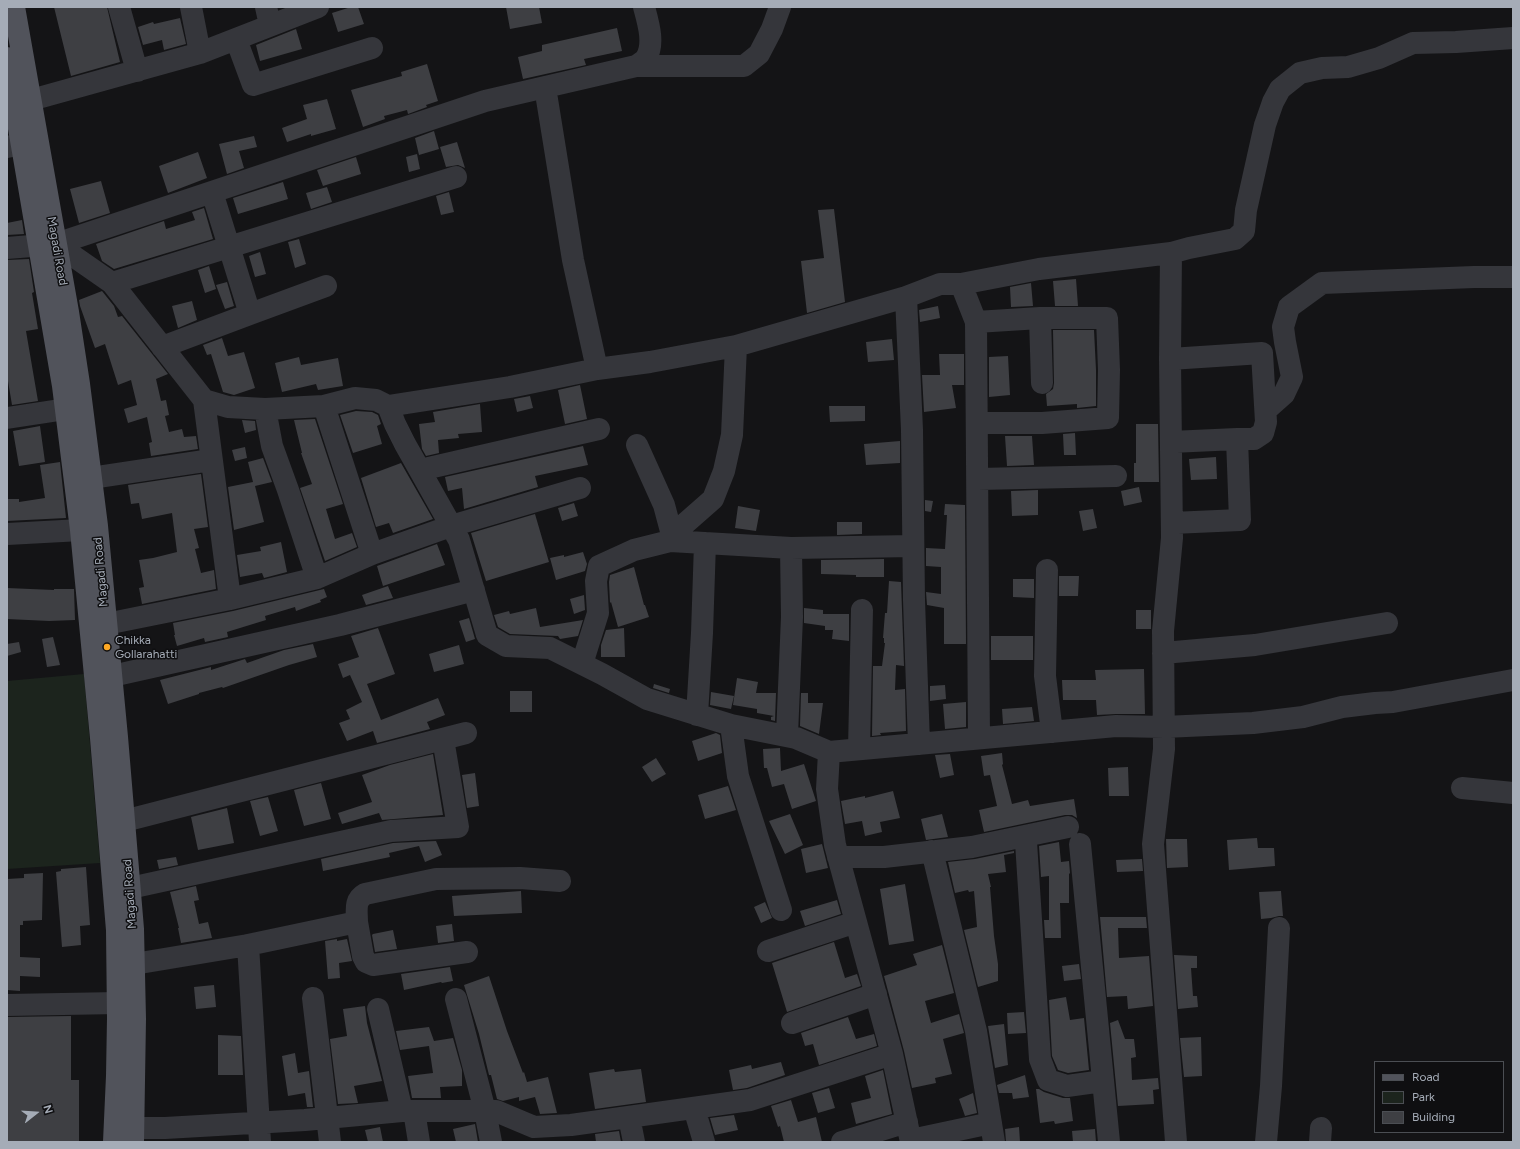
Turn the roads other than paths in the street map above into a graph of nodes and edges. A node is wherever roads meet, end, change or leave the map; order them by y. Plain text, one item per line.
1 (14, 7) edge
2 (119, 7) edge
3 (192, 7) edge
4 (318, 7) edge
5 (644, 7) edge
6 (780, 7) edge
7 (268, 16) edge
8 (1513, 38) edge
9 (236, 39) junction
10 (372, 48) dead end
11 (200, 53) junction
12 (7, 58) edge
13 (636, 66) junction
14 (137, 71) junction
15 (545, 87) junction
16 (19, 110) edge
17 (15, 145) edge
18 (456, 177) dead end
19 (212, 192) junction
20 (48, 245) junction
21 (229, 247) junction
22 (7, 248) edge
23 (1171, 253) junction
24 (1513, 277) edge
25 (112, 283) junction
26 (961, 284) junction
27 (326, 286) dead end
28 (906, 296) junction
29 (250, 314) junction
30 (1040, 318) junction
31 (976, 322) junction
32 (736, 346) junction
33 (162, 347) junction
34 (1170, 359) junction
35 (597, 369) junction
36 (1042, 383) dead end
37 (204, 400) junction
38 (324, 406) junction
39 (388, 406) junction
40 (66, 409) junction
41 (266, 409) junction
42 (1266, 410) junction
43 (7, 418) edge
44 (977, 423) junction
45 (599, 429) dead end
46 (1238, 439) junction
47 (1171, 442) junction
48 (637, 445) dead end
49 (212, 460) junction
50 (420, 470) junction
51 (1116, 476) dead end
52 (91, 478) junction
53 (978, 479) junction
54 (580, 488) dead end
55 (1172, 523) junction
56 (451, 526) junction
57 (81, 530) junction
58 (7, 534) edge
59 (671, 538) junction
60 (705, 543) junction
61 (913, 546) junction
62 (791, 548) junction
63 (372, 554) junction
64 (1047, 570) dead end
65 (317, 578) junction
66 (474, 590) junction
67 (230, 599) junction
68 (862, 610) dead end
69 (1387, 623) dead end
70 (106, 624) junction
71 (1163, 653) junction
72 (582, 664) junction
73 (112, 676) junction
74 (1513, 680) edge
75 (697, 715) junction
76 (731, 725) junction
77 (1164, 727) junction
78 (1052, 732) junction
79 (466, 733) dead end
80 (787, 735) junction
81 (980, 738) junction
82 (443, 739) junction
83 (919, 744) junction
84 (859, 749) junction
85 (828, 752) junction
86 (1462, 788) dead end
87 (1513, 793) edge
88 (124, 820) junction
89 (1028, 836) junction
90 (932, 851) junction
91 (838, 857) junction
92 (560, 880) dead end
93 (130, 888) junction
94 (781, 910) dead end
95 (357, 922) junction
96 (856, 922) junction
97 (1280, 928) dead end
98 (248, 945) junction
99 (768, 951) dead end
100 (467, 952) dead end
101 (134, 964) junction
102 (876, 994) junction
103 (313, 998) dead end
104 (456, 999) dead end
105 (118, 1003) junction
106 (7, 1005) edge
107 (378, 1009) dead end
108 (792, 1023) dead end
109 (892, 1054) junction
110 (1103, 1081) junction
111 (694, 1108) junction
112 (408, 1111) junction
113 (485, 1111) junction
114 (629, 1117) junction
115 (327, 1118) junction
116 (260, 1132) edge
117 (992, 1132) edge
118 (551, 1134) edge
119 (910, 1134) edge
120 (133, 1135) edge
121 (114, 1142) edge
122 (330, 1142) edge
123 (419, 1142) edge
124 (492, 1142) edge
125 (634, 1142) edge
126 (704, 1142) edge
127 (842, 1142) edge
128 (1109, 1142) edge
129 (1176, 1142) edge
130 (1266, 1142) edge

1 - 16 main road, Magadi Road
2 - 14 street
3 - 11 street
4 - 7 street
5 - 13 street
6 - 13 street
7 - 9 street
8 - 23 street
9 - 10 street
9 - 11 street
11 - 14 street
12 - 16 main road, Magadi Road
13 - 15 street
14 - 16 street
15 - 19 street
15 - 35 street
16 - 17 main road, Magadi Road
16 - 20 main road, Magadi Road
17 - 20 main road, Magadi Road
18 - 21 street
19 - 20 street
19 - 21 street
20 - 22 street
20 - 25 street
20 - 40 main road, Magadi Road
20 - 52 main road, Magadi Road
21 - 25 street
21 - 29 street
23 - 26 street
23 - 34 street
24 - 42 street
25 - 33 street
26 - 28 street
26 - 31 street
27 - 29 street
28 - 32 street
28 - 61 street
29 - 33 street
30 - 31 street
30 - 36 street
30 - 44 street
31 - 44 street
32 - 35 street
32 - 59 street
33 - 37 street
34 - 42 street
34 - 47 street
35 - 39 street
37 - 41 street
37 - 49 street
38 - 39 street
38 - 41 street
38 - 63 street
39 - 50 street
40 - 43 street
40 - 57 main road, Magadi Road
41 - 65 street
42 - 46 street
44 - 53 street
45 - 50 street
46 - 47 street
46 - 55 street
47 - 55 street
48 - 59 street
49 - 52 street
49 - 67 street
50 - 56 street
51 - 53 street
52 - 70 main road, Magadi Road
53 - 81 street
54 - 56 street
55 - 71 street
56 - 63 street
56 - 66 street
57 - 58 street
57 - 105 main road, Magadi Road
59 - 60 street
59 - 72 street
60 - 62 street
60 - 75 street
61 - 62 street
61 - 83 street
62 - 80 street
63 - 65 street
64 - 78 street
65 - 67 street
66 - 72 street
66 - 73 street
67 - 70 street
68 - 84 street
69 - 71 street
70 - 73 main road, Magadi Road
71 - 77 street
72 - 75 street
73 - 88 main road, Magadi Road
74 - 77 street
75 - 76 street
76 - 80 street
76 - 94 street
77 - 78 street
77 - 129 street
78 - 81 street
79 - 82 street
80 - 85 street
81 - 83 street
82 - 88 street
82 - 93 street
83 - 84 street
84 - 85 street
85 - 91 street
86 - 87 street
88 - 93 main road, Magadi Road
89 - 90 street
89 - 110 street
89 - 110 street
90 - 91 street
90 - 117 street
91 - 96 street
92 - 95 street
93 - 101 main road, Magadi Road
95 - 98 street
95 - 100 street
96 - 99 street
96 - 102 street
97 - 130 street
98 - 101 street
98 - 116 street
101 - 120 main road, Magadi Road
102 - 108 street
102 - 109 street
103 - 115 street
104 - 113 street
105 - 106 street
105 - 121 main road, Magadi Road
107 - 112 street
109 - 111 street
109 - 119 street
110 - 128 street
111 - 114 street
111 - 126 street
112 - 113 street
112 - 115 street
112 - 123 street
113 - 118 street
113 - 124 street
114 - 118 street
114 - 125 street
115 - 116 street
115 - 122 street
116 - 120 street
117 - 119 street
119 - 127 street

